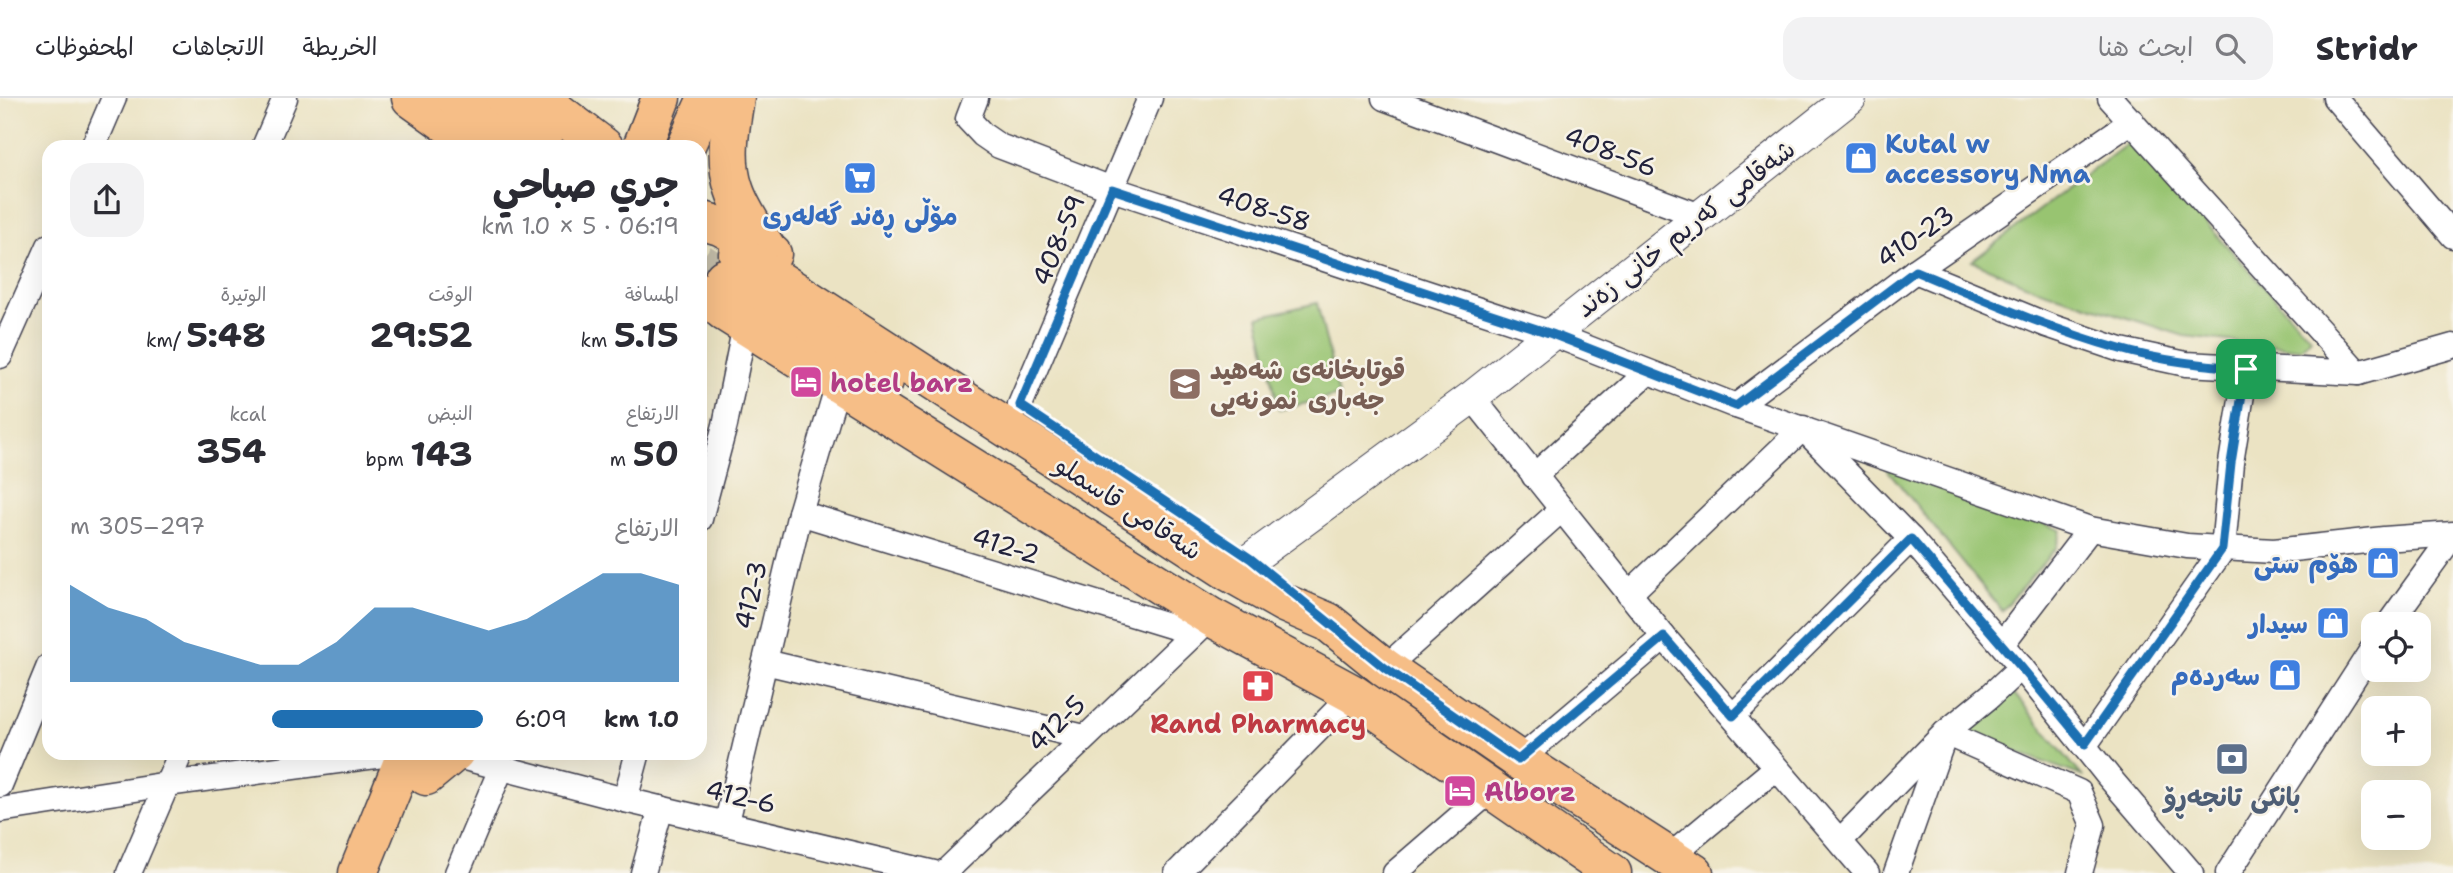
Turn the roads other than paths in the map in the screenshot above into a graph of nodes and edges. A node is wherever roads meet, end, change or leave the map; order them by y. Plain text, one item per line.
1 (114, 98) edge
2 (285, 98) edge
3 (411, 98) edge
4 (505, 98) edge
5 (661, 98) edge
6 (679, 98) edge
7 (707, 98) edge
8 (733, 98) edge
9 (1150, 98) edge
10 (1384, 98) edge
11 (1850, 98) edge
12 (2110, 98) edge
13 (2335, 98) edge
14 (972, 109) edge
15 (2132, 121) junction
16 (446, 122) edge
17 (536, 124) edge
18 (96, 140) edge
19 (267, 140) edge
20 (470, 140) edge
21 (583, 140) edge
22 (649, 140) edge
23 (651, 140) edge
24 (700, 140) edge
25 (707, 144) edge
26 (1112, 189) junction
27 (1700, 216) junction
28 (2453, 236) edge
29 (42, 264) edge
30 (722, 271) edge
31 (1915, 271) junction
32 (7, 318) edge
33 (1552, 334) junction
34 (2453, 346) edge
35 (0, 356) edge
36 (2246, 369) junction
37 (1647, 373) junction
38 (2358, 373) junction
39 (838, 384) junction
40 (1472, 397) junction
41 (1020, 405) junction
42 (1736, 406) junction
43 (1803, 428) junction
44 (1534, 476) junction
45 (707, 493) edge
46 (1561, 510) junction
47 (800, 513) junction
48 (2090, 529) junction
49 (2453, 534) edge
50 (1911, 539) junction
51 (2222, 549) junction
52 (1251, 559) junction
53 (1629, 594) junction
54 (2397, 612) edge
55 (1328, 622) junction
56 (1203, 625) junction
57 (1664, 637) junction
58 (2002, 644) junction
59 (765, 662) junction
60 (1295, 664) junction
61 (2021, 667) junction
62 (2361, 667) edge
63 (1385, 668) junction
64 (42, 683) edge
65 (1353, 694) junction
66 (1733, 716) junction
67 (1945, 733) junction
68 (1084, 737) junction
69 (2085, 744) junction
70 (178, 760) edge
71 (386, 760) edge
72 (420, 760) edge
73 (447, 760) edge
74 (636, 760) edge
75 (1518, 760) junction
76 (1776, 768) junction
77 (502, 769) junction
78 (168, 784) junction
79 (0, 785) edge
80 (1491, 790) junction
81 (625, 800) junction
82 (661, 808) junction
83 (0, 810) edge
84 (727, 822) junction
85 (1840, 841) junction
86 (1681, 865) edge
87 (370, 867) edge
88 (129, 873) edge
89 (457, 873) edge
90 (643, 873) edge
91 (934, 873) edge
92 (944, 873) edge
93 (1177, 873) edge
94 (1395, 873) edge
95 (1612, 873) edge
96 (1867, 873) edge
97 (1896, 873) edge
98 (2080, 873) edge
99 (2191, 873) edge
100 (2228, 873) edge

1 - 18 street
2 - 19 street
3 - 16 main road
4 - 17 main road
5 - 22 main road
6 - 23 main road
7 - 24 main road
8 - 25 main road
8 - 30 main road
9 - 26 street, 408-59
10 - 27 street, 408-56
11 - 27 street, شەقامی کەریم خانی زەند
12 - 15 street
13 - 28 street
14 - 26 street, 408-58
15 - 31 street, 410-23
15 - 38 street
16 - 17 main road
16 - 20 main road
17 - 21 main road
26 - 33 street, 408-58
26 - 41 street, 408-59
27 - 33 street, شەقامی کەریم خانی زەند
29 - 32 street
30 - 39 main road
30 - 41 main road
30 - 45 street
30 - 55 main road, شەقامی قاسملو
30 - 60 main road, شەقامی قاسملو
31 - 36 street
31 - 42 street, 410-23
32 - 35 street
33 - 37 street, 408-58
33 - 40 street, شەقامی کەریم خانی زەند
34 - 38 street
36 - 38 street
36 - 51 street
37 - 42 street, 408-58
37 - 44 street
39 - 47 street, 412-3
39 - 56 main road
40 - 44 street
40 - 52 street, شەقامی کەریم خانی زەند
41 - 52 main road
42 - 43 street, 408-58
43 - 48 street, 408-58
43 - 50 street
43 - 53 street
44 - 46 street
46 - 53 street
46 - 63 street
47 - 56 street, 412-2
47 - 59 street, 412-3
48 - 51 street, 408-58
48 - 58 street
49 - 51 street, 408-58
49 - 54 street
50 - 58 street
50 - 66 street
51 - 69 street
52 - 55 main road
53 - 57 street
55 - 63 main road, شەقامی قاسملو
56 - 60 main road
56 - 68 street, 412-5
57 - 66 street
57 - 75 street
58 - 61 street
59 - 68 street
59 - 84 street, 412-3
60 - 65 main road
61 - 67 street
61 - 69 street
62 - 100 street
63 - 75 main road, شەقامی قاسملو
64 - 79 street
65 - 80 main road
65 - 93 street
66 - 76 street
67 - 85 street
67 - 97 street
67 - 98 street
68 - 92 street, 412-5
69 - 99 street
70 - 78 street
71 - 78 street
72 - 87 main road
73 - 77 street, 412-6
74 - 81 street
75 - 86 main road, شەقامی قاسملو
76 - 85 street
76 - 86 street
77 - 81 street, 412-6
77 - 89 street
78 - 83 street
78 - 88 street
80 - 94 street
80 - 95 main road
81 - 82 street, 412-6
82 - 84 street, 412-6
82 - 90 street
84 - 91 street, 412-6
85 - 96 street

